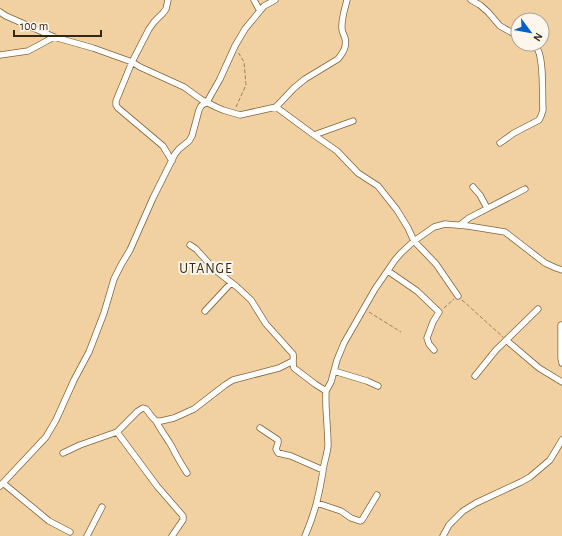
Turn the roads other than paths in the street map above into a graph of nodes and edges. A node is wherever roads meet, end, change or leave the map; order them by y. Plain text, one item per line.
1 (168, 0) edge
2 (254, 0) edge
3 (275, 0) edge
4 (347, 0) edge
5 (471, 0) edge
6 (260, 11) junction
7 (0, 12) edge
8 (510, 32) edge
9 (54, 37) junction
10 (538, 52) edge
11 (0, 54) edge
12 (132, 62) junction
13 (207, 102) junction
14 (276, 107) junction
15 (353, 121) dead end
16 (314, 135) junction
17 (500, 143) dead end
18 (172, 161) junction
19 (473, 187) dead end
20 (525, 189) dead end
21 (488, 208) junction
22 (460, 225) junction
23 (414, 241) junction
24 (190, 244) dead end
25 (562, 270) edge
26 (388, 271) junction
27 (231, 283) junction
28 (458, 296) road end
29 (538, 309) dead end
30 (205, 311) dead end
31 (561, 325) dead end
32 (506, 340) junction
33 (434, 350) dead end
34 (293, 361) junction
35 (562, 363) edge
36 (334, 371) junction
37 (475, 376) dead end
38 (562, 382) edge
39 (378, 386) dead end
40 (326, 391) junction
41 (156, 421) junction
42 (260, 428) dead end
43 (117, 432) junction
44 (562, 440) edge
45 (63, 454) dead end
46 (323, 470) junction
47 (187, 473) dead end
48 (2, 485) edge
49 (377, 495) dead end
50 (317, 503) junction
51 (102, 507) dead end
52 (70, 532) dead end
53 (87, 536) edge
54 (172, 536) edge
55 (305, 536) edge
56 (443, 536) edge

1 - 12 street
2 - 6 street
3 - 6 street
4 - 14 street
5 - 8 street
6 - 13 street
7 - 9 street
9 - 11 street
9 - 12 street
10 - 17 street
12 - 13 street
12 - 18 street
13 - 14 street
13 - 18 street
14 - 16 street
15 - 16 street
16 - 23 street
18 - 48 street
19 - 21 street
20 - 21 street
21 - 22 street
22 - 23 street
22 - 25 street
23 - 26 street
23 - 28 street
24 - 27 street
26 - 33 street
26 - 36 street
27 - 30 street
27 - 34 street
29 - 32 street
31 - 35 street
32 - 37 street
32 - 38 street
34 - 40 street
34 - 41 street
36 - 39 street
36 - 40 street
40 - 46 street
41 - 43 street
41 - 47 street
42 - 46 street
43 - 45 street
43 - 54 street
44 - 56 street
46 - 50 street
48 - 52 street
49 - 50 street
50 - 55 street
51 - 53 street

